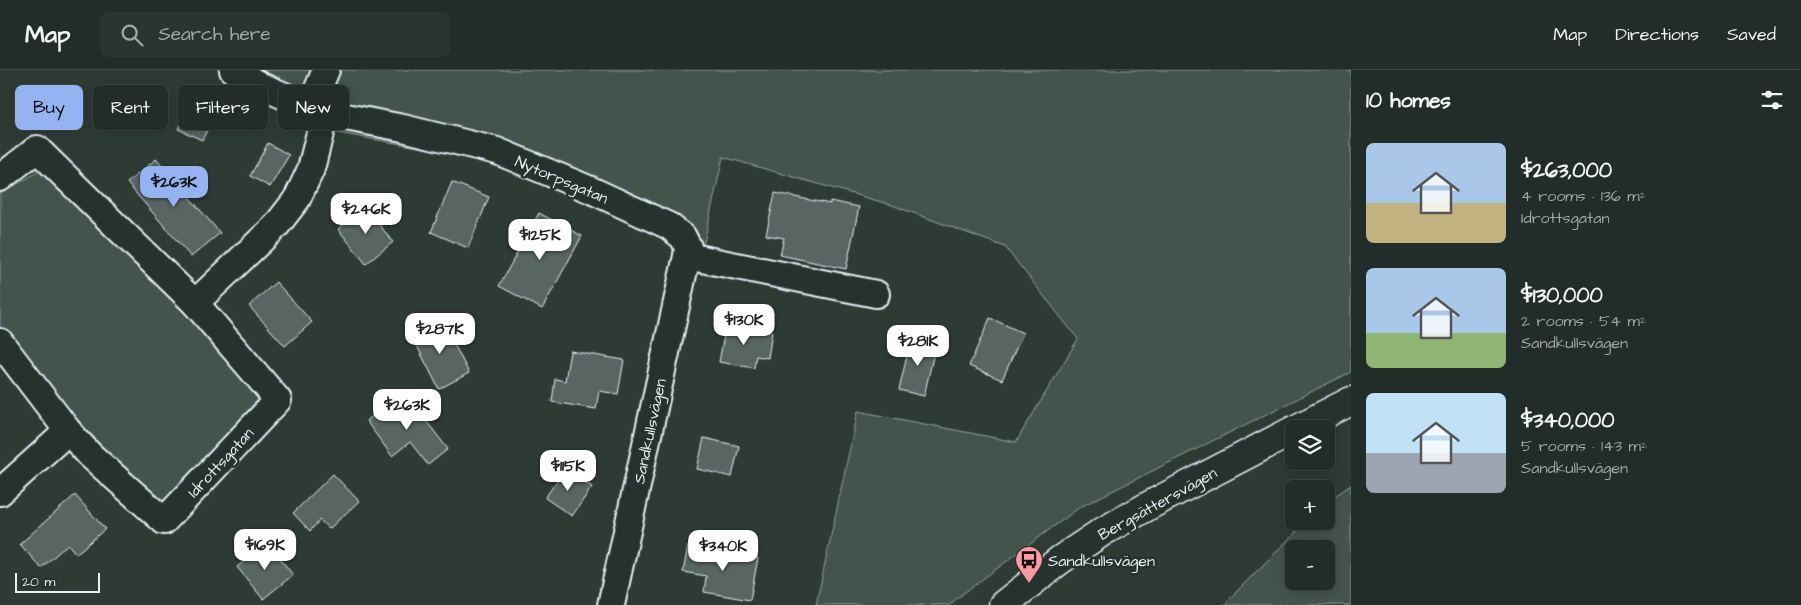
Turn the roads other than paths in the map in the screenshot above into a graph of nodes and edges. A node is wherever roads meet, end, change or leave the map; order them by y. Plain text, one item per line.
1 (233, 70) edge
2 (326, 70) edge
3 (323, 85) edge
4 (278, 93) edge
5 (349, 117) edge
6 (316, 130) edge
7 (0, 178) edge
8 (687, 256) junction
9 (876, 294) dead end
10 (194, 303) junction
11 (0, 342) edge
12 (1351, 401) edge
13 (1313, 420) edge
14 (68, 431) junction
15 (1285, 434) edge
16 (0, 492) edge
17 (611, 605) edge
18 (1003, 605) edge

1 - 4 street, Nytorpsgatan
2 - 3 street
5 - 8 street, Nytorpsgatan
6 - 10 street
7 - 10 street, Idrottsgatan
8 - 9 street
8 - 17 street, Sandkullsvägen
10 - 14 street, Idrottsgatan
11 - 14 street, Idrottsgatan
12 - 13 street, Bergsättersvägen
14 - 16 street
15 - 18 street, Bergsättersvägen

